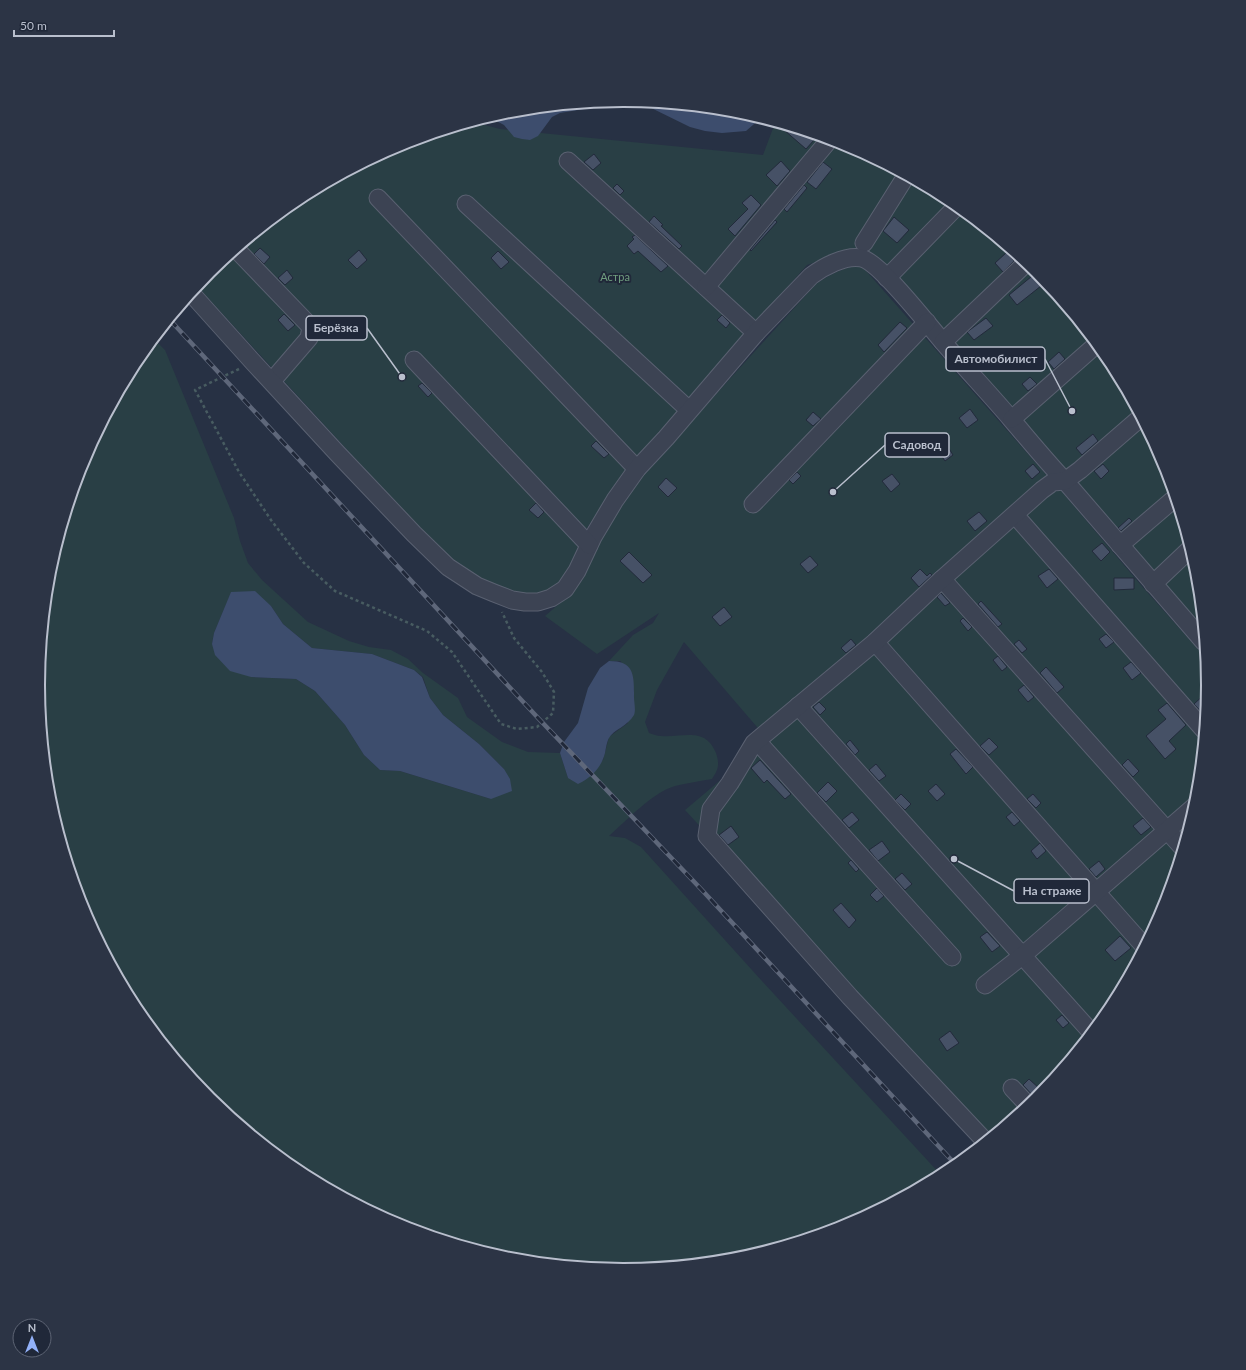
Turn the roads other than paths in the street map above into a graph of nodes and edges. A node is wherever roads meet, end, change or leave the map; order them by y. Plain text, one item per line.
1 (826, 144) edge
2 (568, 161) dead end
3 (904, 180) edge
4 (378, 198) dead end
5 (466, 204) dead end
6 (953, 210) edge
7 (864, 243) dead end
8 (239, 253) edge
9 (1022, 267) edge
10 (887, 278) junction
11 (706, 287) junction
12 (195, 297) edge
13 (927, 322) junction
14 (756, 333) junction
15 (943, 342) junction
16 (1092, 347) edge
17 (414, 360) dead end
18 (272, 382) junction
19 (690, 410) junction
20 (1012, 419) junction
21 (1137, 421) edge
22 (637, 470) junction
23 (1064, 481) junction
24 (1171, 502) edge
25 (753, 504) dead end
26 (1015, 515) junction
27 (589, 545) junction
28 (1120, 546) junction
29 (1185, 553) edge
30 (942, 579) junction
31 (1153, 584) junction
32 (1198, 629) edge
33 (875, 642) junction
34 (798, 706) junction
35 (1200, 725) edge
36 (757, 741) junction
37 (1186, 814) edge
38 (1168, 830) junction
39 (1179, 843) edge
40 (1095, 891) junction
41 (1140, 942) edge
42 (1022, 956) junction
43 (952, 957) dead end
44 (985, 985) dead end
45 (1088, 1029) edge
46 (1012, 1088) dead end
47 (1024, 1101) edge
48 (982, 1138) edge

1 - 11 street
2 - 11 street
3 - 7 street
4 - 22 street
5 - 19 street
6 - 10 street
8 - 18 street
9 - 15 street
10 - 13 street
10 - 14 street
11 - 14 street
12 - 18 street
13 - 15 street
13 - 25 street
14 - 19 street
15 - 20 street
16 - 20 street
17 - 27 street
18 - 27 street
19 - 22 street
20 - 23 street
21 - 23 street
22 - 27 street
23 - 26 street
23 - 28 street
24 - 28 street
26 - 30 street
26 - 35 street
28 - 31 street
29 - 31 street
30 - 33 street
30 - 38 street
31 - 32 street
33 - 34 street
33 - 40 street
34 - 36 street
34 - 42 street
36 - 43 street
36 - 48 street
37 - 38 street
38 - 39 street
38 - 40 street
40 - 41 street
40 - 42 street
42 - 44 street
42 - 45 street
46 - 47 street

